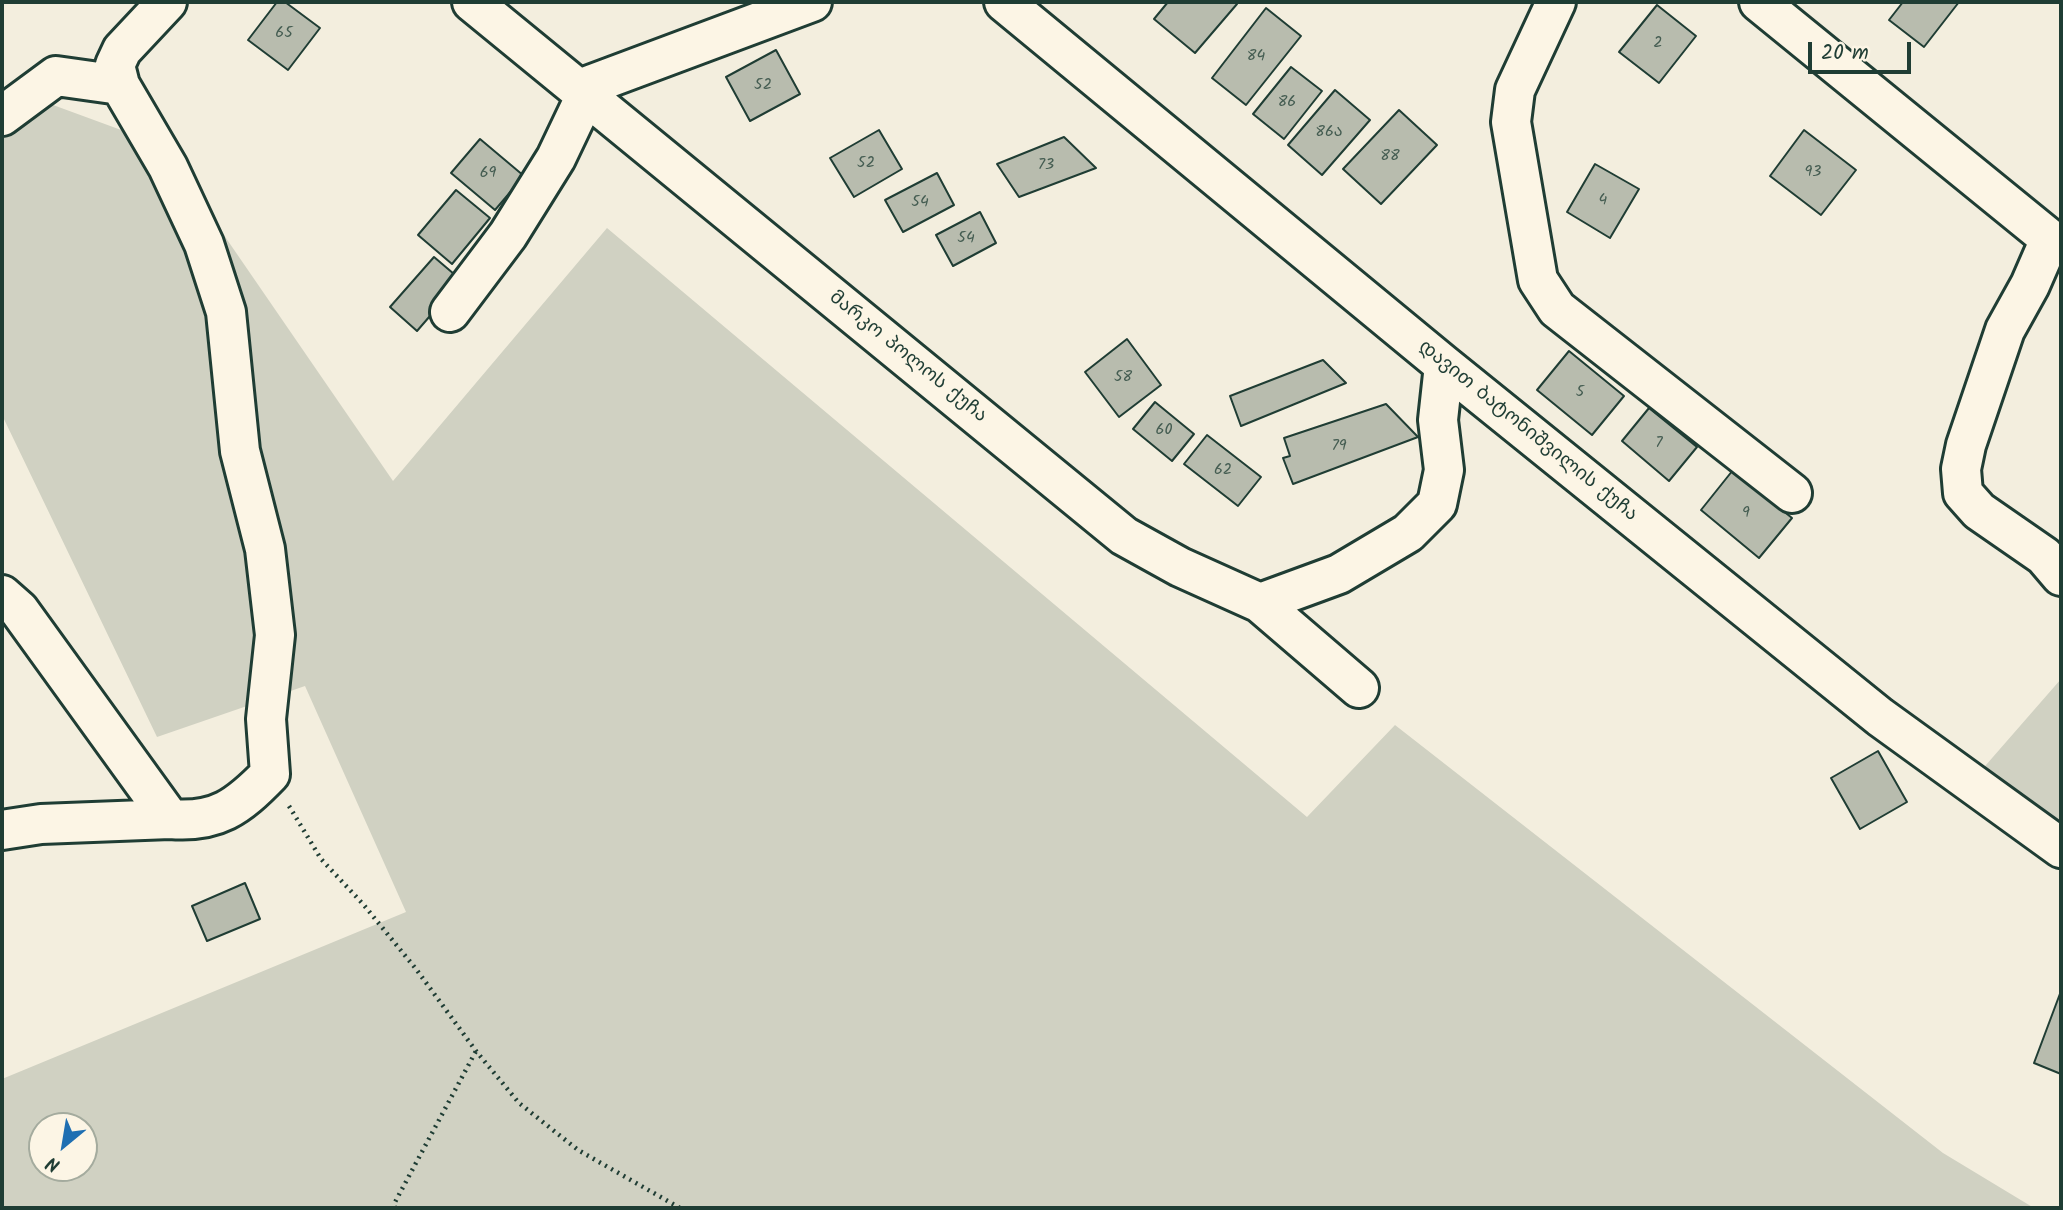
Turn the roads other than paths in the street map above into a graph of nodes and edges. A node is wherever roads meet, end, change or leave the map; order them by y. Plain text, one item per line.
1 (167, 2) edge
2 (472, 2) edge
3 (812, 2) edge
4 (1004, 2) edge
5 (1556, 2) edge
6 (1759, 2) edge
7 (120, 85) junction
8 (583, 92) junction
9 (2, 116) edge
10 (450, 312) dead end
11 (1444, 365) junction
12 (1792, 494) dead end
13 (2061, 576) edge
14 (2, 595) edge
15 (1260, 603) junction
16 (1359, 688) dead end
17 (170, 819) junction
18 (2, 830) edge
19 (2061, 848) edge

1 - 7 street
2 - 8 street, მარკო პოლოს ქუჩა
3 - 8 street
4 - 11 street, დავით ბატონიშვილის ქუჩა
5 - 12 street
6 - 13 street
7 - 9 street
7 - 17 street
8 - 10 street
8 - 15 street, მარკო პოლოს ქუჩა
11 - 15 street
11 - 19 street, დავით ბატონიშვილის ქუჩა
14 - 17 street
15 - 16 street, მარკო პოლოს ქუჩა
17 - 18 street

